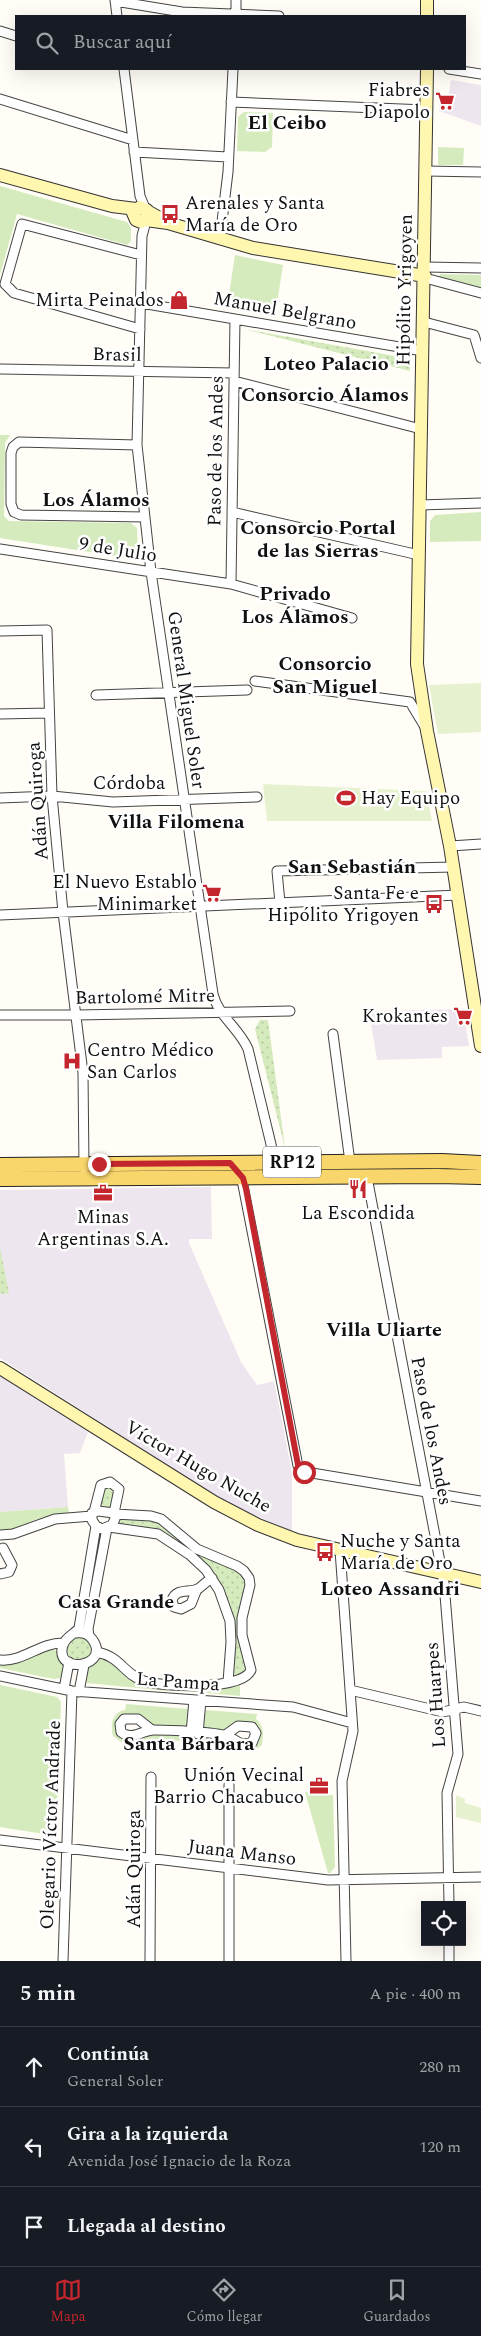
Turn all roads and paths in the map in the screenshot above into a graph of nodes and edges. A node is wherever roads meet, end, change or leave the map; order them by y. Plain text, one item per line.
1 (115, 0) edge
2 (236, 0) edge
3 (428, 0) edge
4 (117, 15) edge
5 (236, 15) edge
6 (427, 15) edge
7 (0, 31) edge
8 (15, 36) edge
9 (124, 70) edge
10 (233, 70) edge
11 (427, 70) edge
12 (455, 70) edge
13 (481, 74) edge
14 (0, 99) edge
15 (231, 102) junction
16 (426, 110) junction
17 (133, 140) junction
18 (134, 152) junction
19 (228, 157) junction
20 (426, 171) junction
21 (481, 172) edge
22 (0, 175) edge
23 (141, 212) junction
24 (220, 238) junction
25 (141, 255) junction
26 (481, 268) edge
27 (425, 274) junction
28 (481, 292) edge
29 (141, 303) junction
30 (235, 319) junction
31 (424, 322) junction
32 (140, 329) junction
33 (423, 351) junction
34 (481, 358) edge
35 (0, 369) edge
36 (139, 372) junction
37 (234, 377) junction
38 (421, 428) junction
39 (137, 445) junction
40 (481, 503) edge
41 (420, 504) junction
42 (232, 512) junction
43 (145, 516) junction
44 (0, 548) edge
45 (419, 555) junction
46 (151, 572) junction
47 (231, 584) junction
48 (352, 618) dead end
49 (0, 631) edge
50 (255, 680) dead end
51 (247, 690) dead end
52 (168, 692) junction
53 (96, 695) dead end
54 (48, 713) junction
55 (0, 714) edge
56 (427, 730) junction
57 (52, 796) junction
58 (257, 796) dead end
59 (0, 798) edge
60 (184, 800) junction
61 (481, 844) edge
62 (450, 846) junction
63 (454, 867) junction
64 (458, 895) junction
65 (280, 903) junction
66 (200, 906) junction
67 (63, 912) junction
68 (0, 915) edge
69 (478, 1006) edge
70 (290, 1011) dead end
71 (221, 1012) junction
72 (0, 1015) edge
73 (76, 1015) junction
74 (333, 1034) dead end
75 (481, 1046) edge
76 (274, 1162) junction
77 (350, 1162) junction
78 (230, 1163) junction
79 (481, 1163) edge
80 (84, 1164) junction
81 (0, 1165) edge
82 (367, 1176) junction
83 (289, 1177) junction
84 (481, 1177) edge
85 (243, 1178) junction
86 (0, 1179) edge
87 (85, 1179) junction
88 (0, 1368) edge
89 (426, 1492) junction
90 (481, 1501) edge
91 (93, 1514) junction
92 (114, 1514) junction
93 (96, 1526) junction
94 (108, 1527) junction
95 (2, 1535) edge
96 (2, 1550) edge
97 (340, 1550) junction
98 (441, 1573) junction
99 (0, 1574) edge
100 (212, 1578) junction
101 (481, 1582) edge
102 (197, 1589) dead end
103 (75, 1633) junction
104 (89, 1636) junction
105 (64, 1643) junction
106 (96, 1652) junction
107 (0, 1660) edge
108 (69, 1662) junction
109 (84, 1665) junction
110 (0, 1676) edge
111 (228, 1682) junction
112 (171, 1684) junction
113 (350, 1690) junction
114 (71, 1691) junction
115 (171, 1698) junction
116 (197, 1700) junction
117 (454, 1709) junction
118 (481, 1711) edge
119 (352, 1723) junction
120 (152, 1730) dead end
121 (194, 1733) junction
122 (224, 1736) dead end
123 (151, 1777) dead end
124 (229, 1785) dead end
125 (0, 1840) edge
126 (67, 1848) junction
127 (151, 1859) junction
128 (229, 1868) junction
129 (448, 1877) junction
130 (481, 1877) edge
131 (344, 1879) junction
132 (448, 1901) edge
133 (449, 1946) edge
134 (64, 1961) edge
135 (150, 1961) edge
136 (229, 1961) edge
137 (346, 1961) edge
138 (449, 1961) edge

1 - 4 street
1 - 5 street
2 - 5 street
3 - 6 main road
7 - 8 street
9 - 17 street, General Miguel Soler
10 - 15 street
11 - 16 main road, Hipólito Yrigoyen
12 - 13 street
14 - 17 street
15 - 16 street
15 - 19 street
16 - 20 main road, Hipólito Yrigoyen
17 - 18 street, General Miguel Soler
18 - 19 street
18 - 23 street, General Miguel Soler
19 - 24 street
20 - 21 street
20 - 27 main road, Hipólito Yrigoyen
22 - 23 main road
23 - 24 main road
23 - 25 street, General Miguel Soler
24 - 27 main road
25 - 29 street, General Miguel Soler
25 - 32 street
26 - 27 street
27 - 28 street
27 - 31 main road, Hipólito Yrigoyen
29 - 30 street, Manuel Belgrano
29 - 32 street, General Miguel Soler
30 - 33 street, Manuel Belgrano
30 - 37 street, Paso de los Andes
31 - 33 main road, Hipólito Yrigoyen
31 - 34 street
32 - 36 street, General Miguel Soler
33 - 38 main road, Hipólito Yrigoyen
35 - 36 street, Brasil
36 - 37 street, Brasil
36 - 39 street, General Miguel Soler
37 - 38 street, Brasil
37 - 42 street, Paso de los Andes
38 - 41 main road, Hipólito Yrigoyen
39 - 43 street, General Miguel Soler
39 - 43 street, 9 de Julio
40 - 41 street
41 - 45 main road, Hipólito Yrigoyen
42 - 45 street
42 - 47 street, Paso de los Andes
43 - 46 street, General Miguel Soler
44 - 46 street, 9 de Julio
45 - 56 main road, Hipólito Yrigoyen
46 - 47 street, 9 de Julio
46 - 52 street, General Miguel Soler
47 - 48 street, 9 de Julio
49 - 54 street, Adán Quiroga
50 - 56 street
51 - 52 street
52 - 53 street
52 - 60 street, General Miguel Soler
54 - 55 street
54 - 57 street, Adán Quiroga
56 - 62 main road, Hipólito Yrigoyen
57 - 59 street, Córdoba
57 - 60 street, Córdoba
57 - 67 street, Adán Quiroga
58 - 60 street, Córdoba
60 - 66 street, General Miguel Soler
61 - 62 street
62 - 63 main road, Hipólito Yrigoyen
63 - 64 main road, Hipólito Yrigoyen
63 - 65 street
64 - 65 street
64 - 69 main road, Hipólito Yrigoyen
65 - 66 street
66 - 67 street
66 - 71 street, General Miguel Soler
67 - 68 street
67 - 73 street, Adán Quiroga
69 - 75 main road, Hipólito Yrigoyen
70 - 71 street, Bartolomé Mitre
71 - 73 street, Bartolomé Mitre
71 - 76 street, General Miguel Soler
72 - 73 street, Bartolomé Mitre
73 - 80 street, Adán Quiroga
74 - 77 street
76 - 77 main road, RP12
76 - 78 main road, RP12
76 - 83 street
77 - 79 main road, RP12
78 - 80 main road, RP12
78 - 85 street
80 - 81 main road, RP12
80 - 87 street, Adán Quiroga
82 - 83 main road, RP12
82 - 84 main road, RP12
82 - 89 street, Paso de los Andes
83 - 85 main road, RP12
85 - 87 main road, RP12
85 - 89 street
86 - 87 main road, RP12
88 - 97 main road, Víctor Hugo Nuche
89 - 90 street
89 - 98 street, Paso de los Andes
91 - 92 street
91 - 92 street
91 - 93 street
91 - 95 street
92 - 94 street
92 - 111 street
93 - 94 street
93 - 103 street
94 - 100 street
94 - 104 street
95 - 96 street
96 - 99 street
97 - 98 main road, Víctor Hugo Nuche
97 - 113 street
98 - 101 main road, Víctor Hugo Nuche
98 - 117 street, Los Huarpes
100 - 102 street
100 - 111 street
103 - 104 street
103 - 105 street
104 - 106 street
105 - 107 street
105 - 108 street
106 - 109 street
106 - 112 street
108 - 109 street
108 - 114 street
109 - 114 street
110 - 114 street, La Pampa
111 - 112 street
112 - 115 street
113 - 117 street
113 - 119 street
114 - 115 street, La Pampa
114 - 126 street, Olegario Víctor Andrade
115 - 116 street, La Pampa
116 - 119 street, La Pampa
116 - 121 street
117 - 118 street
117 - 129 street, Los Huarpes
119 - 131 street
120 - 121 street
121 - 122 street
123 - 127 street, Adán Quiroga
124 - 128 street
125 - 126 street, Juana Manso
126 - 127 street, Juana Manso
126 - 134 street, Olegario Víctor Andrade
127 - 128 street, Juana Manso
127 - 135 street, Adán Quiroga
128 - 131 street, Juana Manso
128 - 136 street
129 - 130 street, Juana Manso
129 - 131 street, Juana Manso
129 - 132 street, Los Huarpes
131 - 137 street
133 - 138 street

